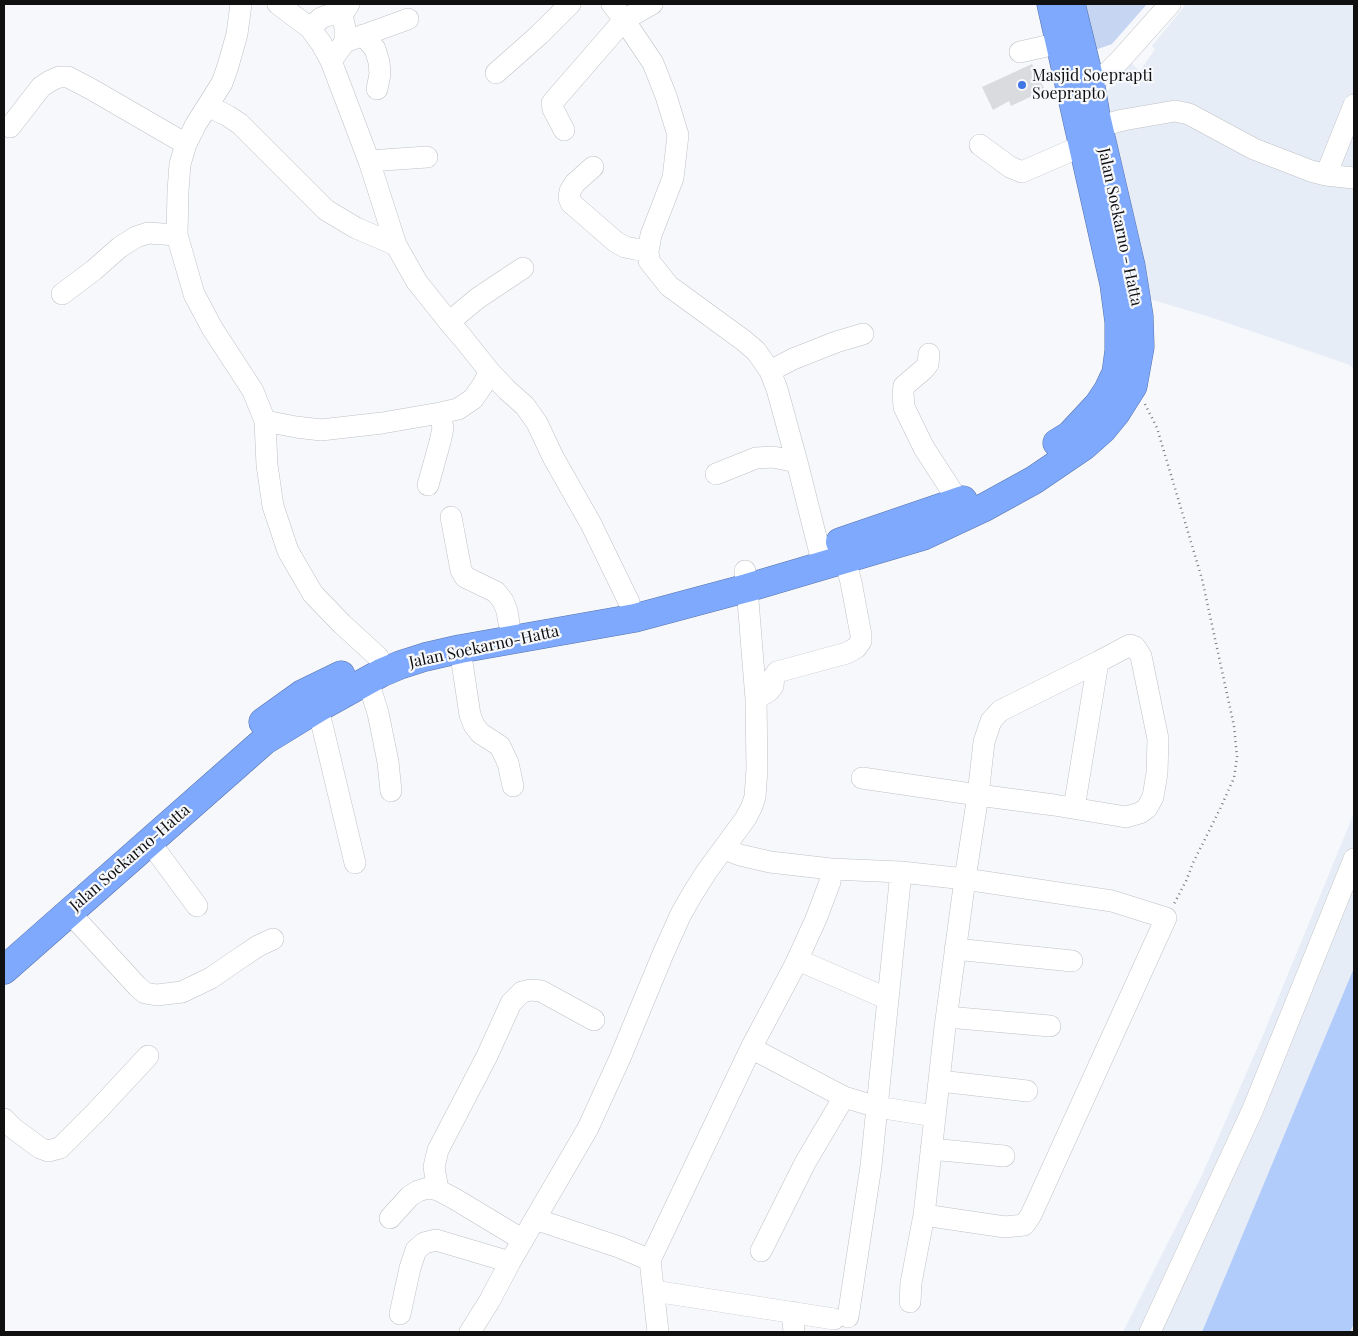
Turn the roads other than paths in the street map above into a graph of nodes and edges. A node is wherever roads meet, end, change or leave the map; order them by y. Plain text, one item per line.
1 (241, 4) edge
2 (278, 4) edge
3 (570, 4) edge
4 (652, 4) edge
5 (1051, 4) edge
6 (1071, 4) edge
7 (1155, 4) edge
8 (1170, 4) edge
9 (346, 10) edge
10 (618, 12) edge
11 (408, 19) dead end
12 (310, 28) junction
13 (354, 38) junction
14 (1020, 52) dead end
15 (331, 61) junction
16 (1074, 68) junction
17 (496, 73) dead end
18 (377, 88) dead end
19 (1354, 105) edge
20 (208, 106) junction
21 (10, 127) dead end
22 (564, 130) dead end
23 (1087, 134) junction
24 (186, 144) junction
25 (980, 145) dead end
26 (427, 158) dead end
27 (369, 161) junction
28 (593, 167) dead end
29 (1326, 175) junction
30 (1354, 178) edge
31 (177, 235) junction
32 (396, 246) junction
33 (648, 250) junction
34 (522, 268) dead end
35 (62, 294) dead end
36 (449, 322) junction
37 (863, 334) dead end
38 (929, 354) dead end
39 (770, 371) junction
40 (490, 372) junction
41 (440, 413) junction
42 (265, 421) junction
43 (797, 462) junction
44 (716, 474) dead end
45 (428, 485) dead end
46 (959, 502) junction
47 (451, 516) dead end
48 (832, 554) junction
49 (746, 580) junction
50 (629, 602) junction
51 (509, 623) junction
52 (460, 649) junction
53 (1098, 662) junction
54 (373, 669) junction
55 (756, 699) junction
56 (318, 708) junction
57 (862, 778) dead end
58 (513, 786) dead end
59 (391, 791) dead end
60 (978, 795) junction
61 (1074, 808) junction
62 (149, 841) junction
63 (724, 849) junction
64 (1354, 859) edge
65 (355, 862) dead end
66 (831, 869) junction
67 (900, 872) junction
68 (965, 879) junction
69 (197, 906) dead end
70 (69, 912) junction
71 (273, 939) dead end
72 (955, 949) junction
73 (11, 952) edge
74 (798, 960) junction
75 (1072, 961) dead end
76 (888, 999) junction
77 (946, 1017) junction
78 (594, 1020) dead end
79 (1050, 1026) dead end
80 (751, 1048) junction
81 (148, 1056) dead end
82 (940, 1081) junction
83 (1027, 1091) dead end
84 (844, 1097) junction
85 (878, 1107) junction
86 (936, 1116) junction
87 (4, 1119) edge
88 (931, 1149) junction
89 (1004, 1156) dead end
90 (438, 1190) junction
91 (924, 1215) junction
92 (390, 1218) dead end
93 (535, 1219) junction
94 (523, 1240) junction
95 (761, 1250) dead end
96 (650, 1260) junction
97 (510, 1262) junction
98 (654, 1290) junction
99 (910, 1302) dead end
100 (400, 1314) dead end
101 (791, 1327) edge
102 (470, 1332) edge
103 (658, 1332) edge
104 (1150, 1332) edge

1 - 20 street
2 - 12 street
3 - 17 street
4 - 10 street
5 - 16 highway, Jalan Soekarno - Hatta
6 - 16 highway, Jalan Soekarno - Hatta
7 - 16 street
8 - 16 street
9 - 12 street
9 - 13 street
10 - 22 street
10 - 33 street
11 - 13 street
12 - 15 street
13 - 15 street
13 - 18 street
14 - 16 street
15 - 27 street
16 - 23 highway, Jalan Soekarno - Hatta
19 - 29 street
20 - 24 street
20 - 32 street
21 - 24 street
23 - 25 street
23 - 29 street
23 - 46 highway, Jalan Soekarno - Hatta
23 - 48 highway, Jalan Soekarno - Hatta
24 - 31 street
26 - 27 street
27 - 32 street
28 - 33 street
29 - 30 street
31 - 35 street
31 - 42 street
32 - 36 street
33 - 39 street
34 - 36 street
36 - 40 street
37 - 39 street
38 - 46 street
39 - 43 street
40 - 41 street
40 - 50 street
41 - 42 street
41 - 45 street
42 - 54 street
43 - 44 street
43 - 48 street
46 - 48 highway, Jalan Soekarno - Hatta
47 - 51 street
48 - 49 highway, Jalan Soekarno-Hatta
48 - 55 street
49 - 50 highway
49 - 52 highway, Jalan Soekarno-Hatta
49 - 55 street
50 - 51 highway
51 - 54 highway
52 - 54 highway, Jalan Soekarno-Hatta
52 - 58 street
53 - 60 street
53 - 61 street
53 - 61 street
54 - 56 highway, Jalan Soekarno-Hatta
54 - 59 street
54 - 73 highway
55 - 63 street
56 - 62 highway, Jalan Soekarno-Hatta
56 - 65 street
57 - 60 street
60 - 61 street
60 - 68 street
62 - 69 street
62 - 70 highway, Jalan Soekarno-Hatta
63 - 66 street
63 - 93 street
64 - 104 street
66 - 67 street
66 - 74 street
67 - 68 street
67 - 76 street
68 - 72 street
68 - 91 street
70 - 71 street
70 - 73 highway, Jalan Soekarno-Hatta
72 - 75 street
72 - 77 street
74 - 76 street
74 - 80 street
76 - 85 street
77 - 79 street
77 - 82 street
78 - 90 street
80 - 84 street
80 - 96 street
81 - 87 street
82 - 83 street
82 - 86 street
84 - 85 street
84 - 95 street
85 - 86 street
85 - 101 street
86 - 88 street
88 - 89 street
88 - 91 street
90 - 92 street
90 - 94 street
91 - 99 street
93 - 94 street
93 - 96 street
94 - 97 street
96 - 98 street
97 - 100 street
97 - 102 street
98 - 101 street
98 - 103 street

